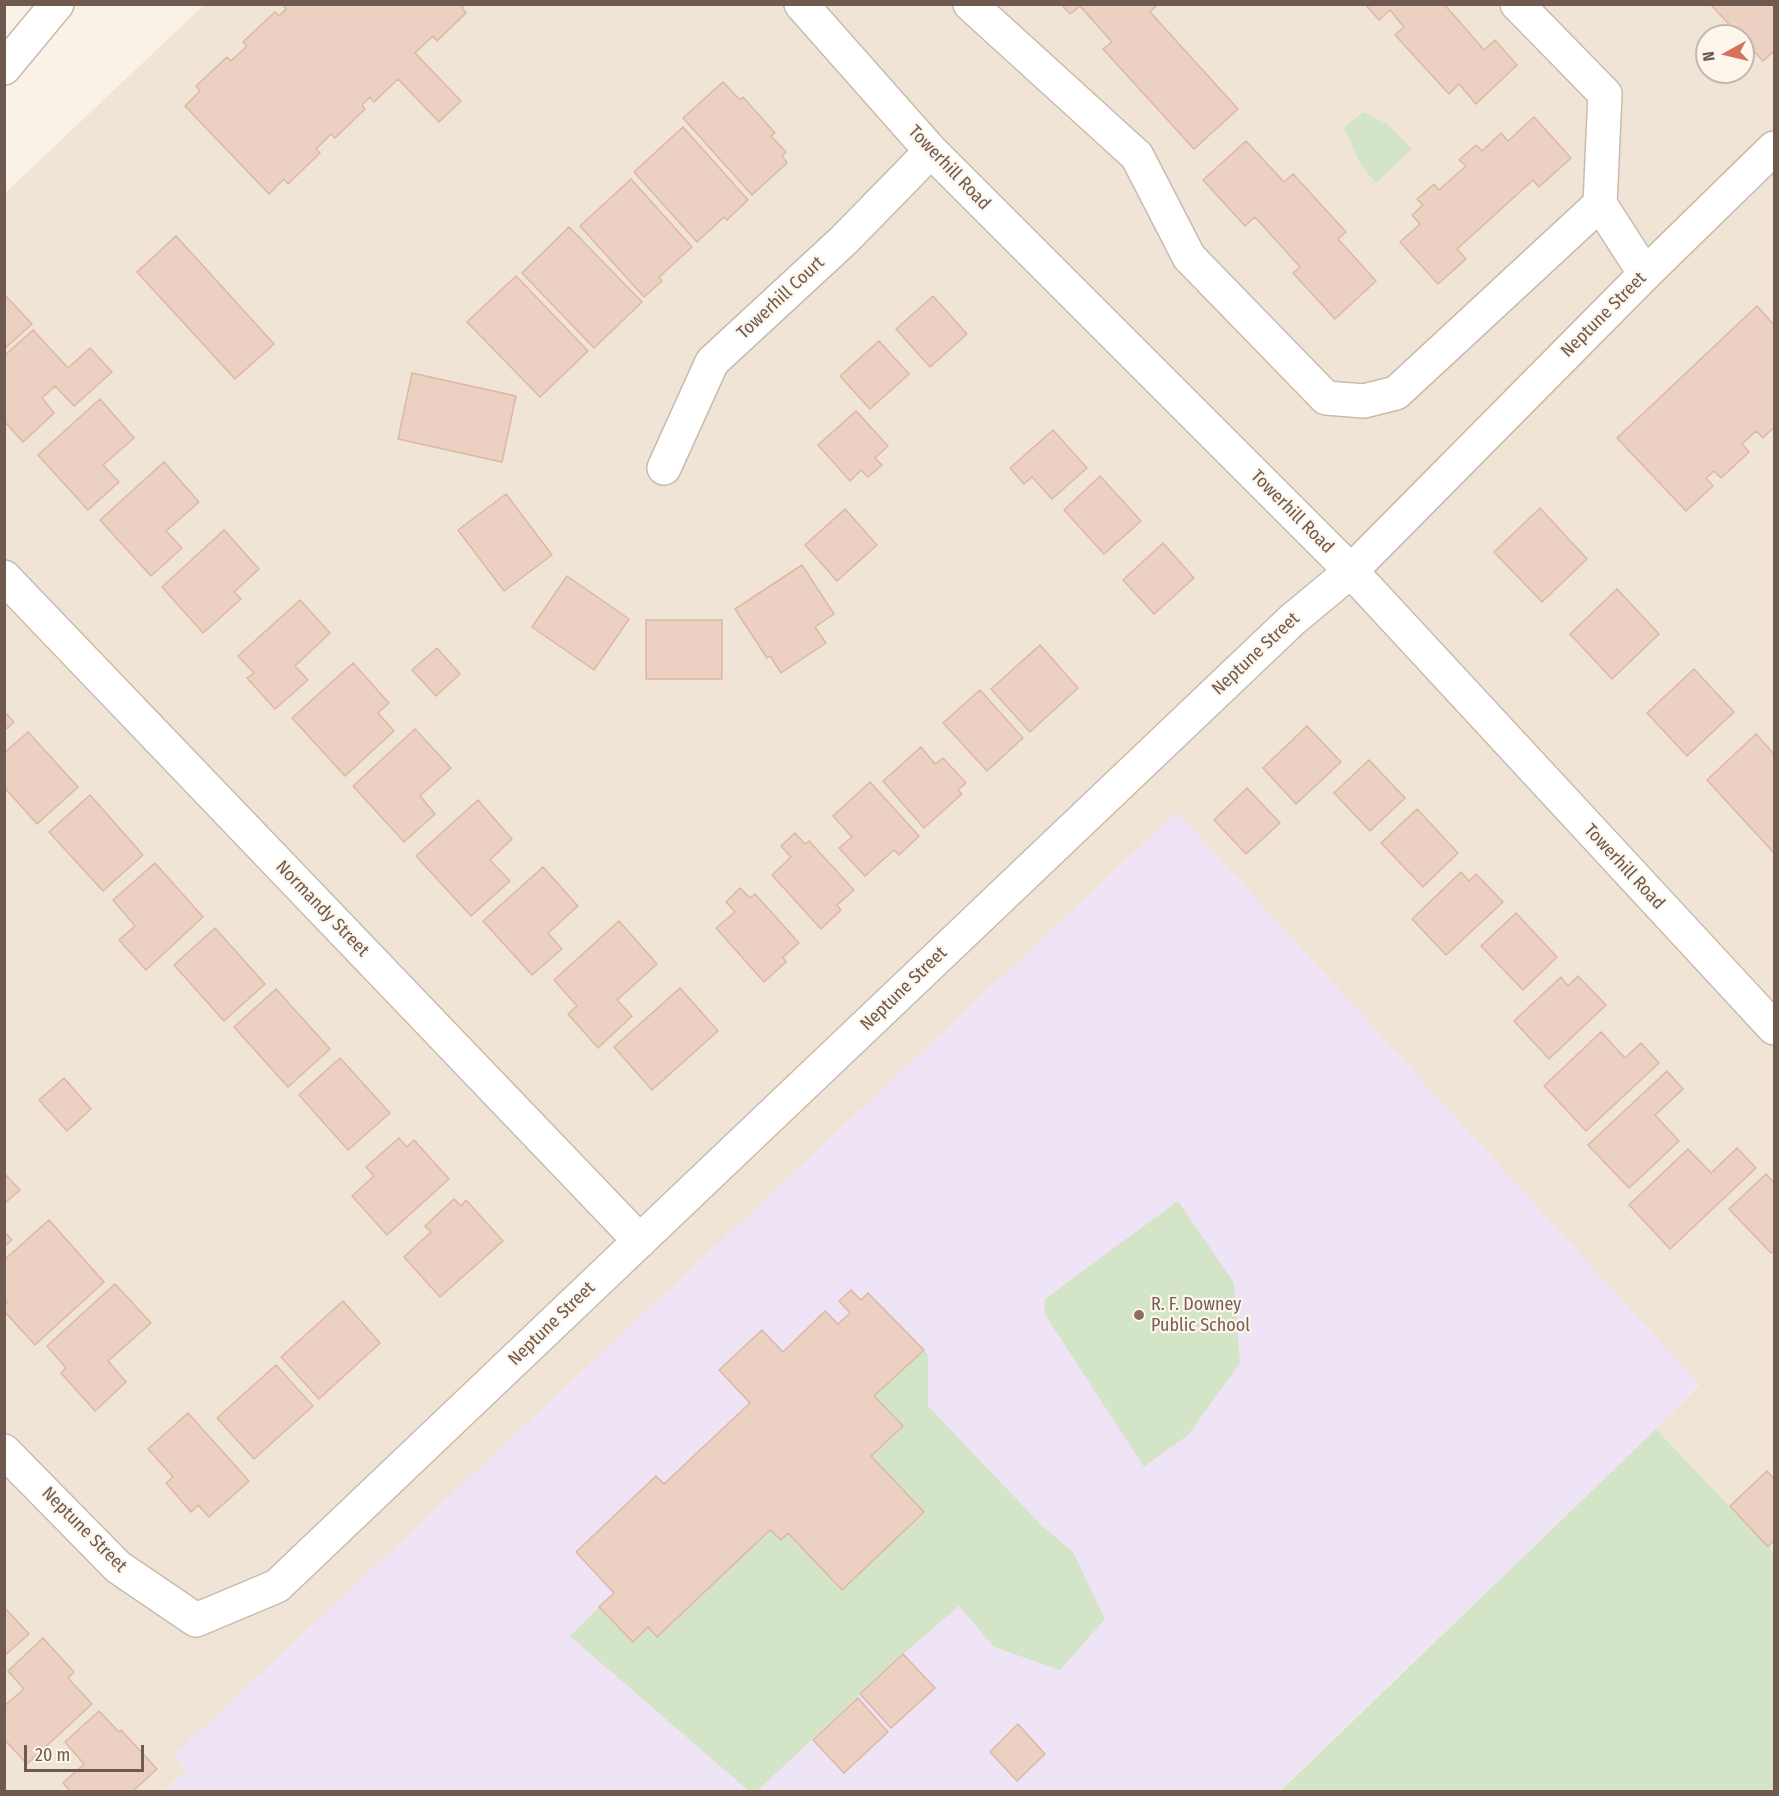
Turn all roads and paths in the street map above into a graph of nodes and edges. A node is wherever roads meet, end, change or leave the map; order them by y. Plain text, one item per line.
1 (57, 4) edge
2 (801, 4) edge
3 (970, 4) edge
4 (1517, 4) edge
5 (4, 68) edge
6 (1774, 148) edge
7 (931, 151) junction
8 (1600, 204) junction
9 (1645, 274) junction
10 (664, 468) dead end
11 (1351, 571) junction
12 (4, 577) edge
13 (1774, 1028) edge
14 (640, 1241) junction
15 (4, 1450) edge

1 - 5 street
2 - 7 street, Towerhill Road
3 - 8 street
4 - 8 street
6 - 9 street, Neptune Street
7 - 10 street, Towerhill Court
7 - 11 street, Towerhill Road
8 - 9 street
9 - 11 street, Neptune Street
11 - 13 street, Towerhill Road
11 - 14 street, Neptune Street
12 - 14 street, Normandy Street
14 - 15 street, Neptune Street

